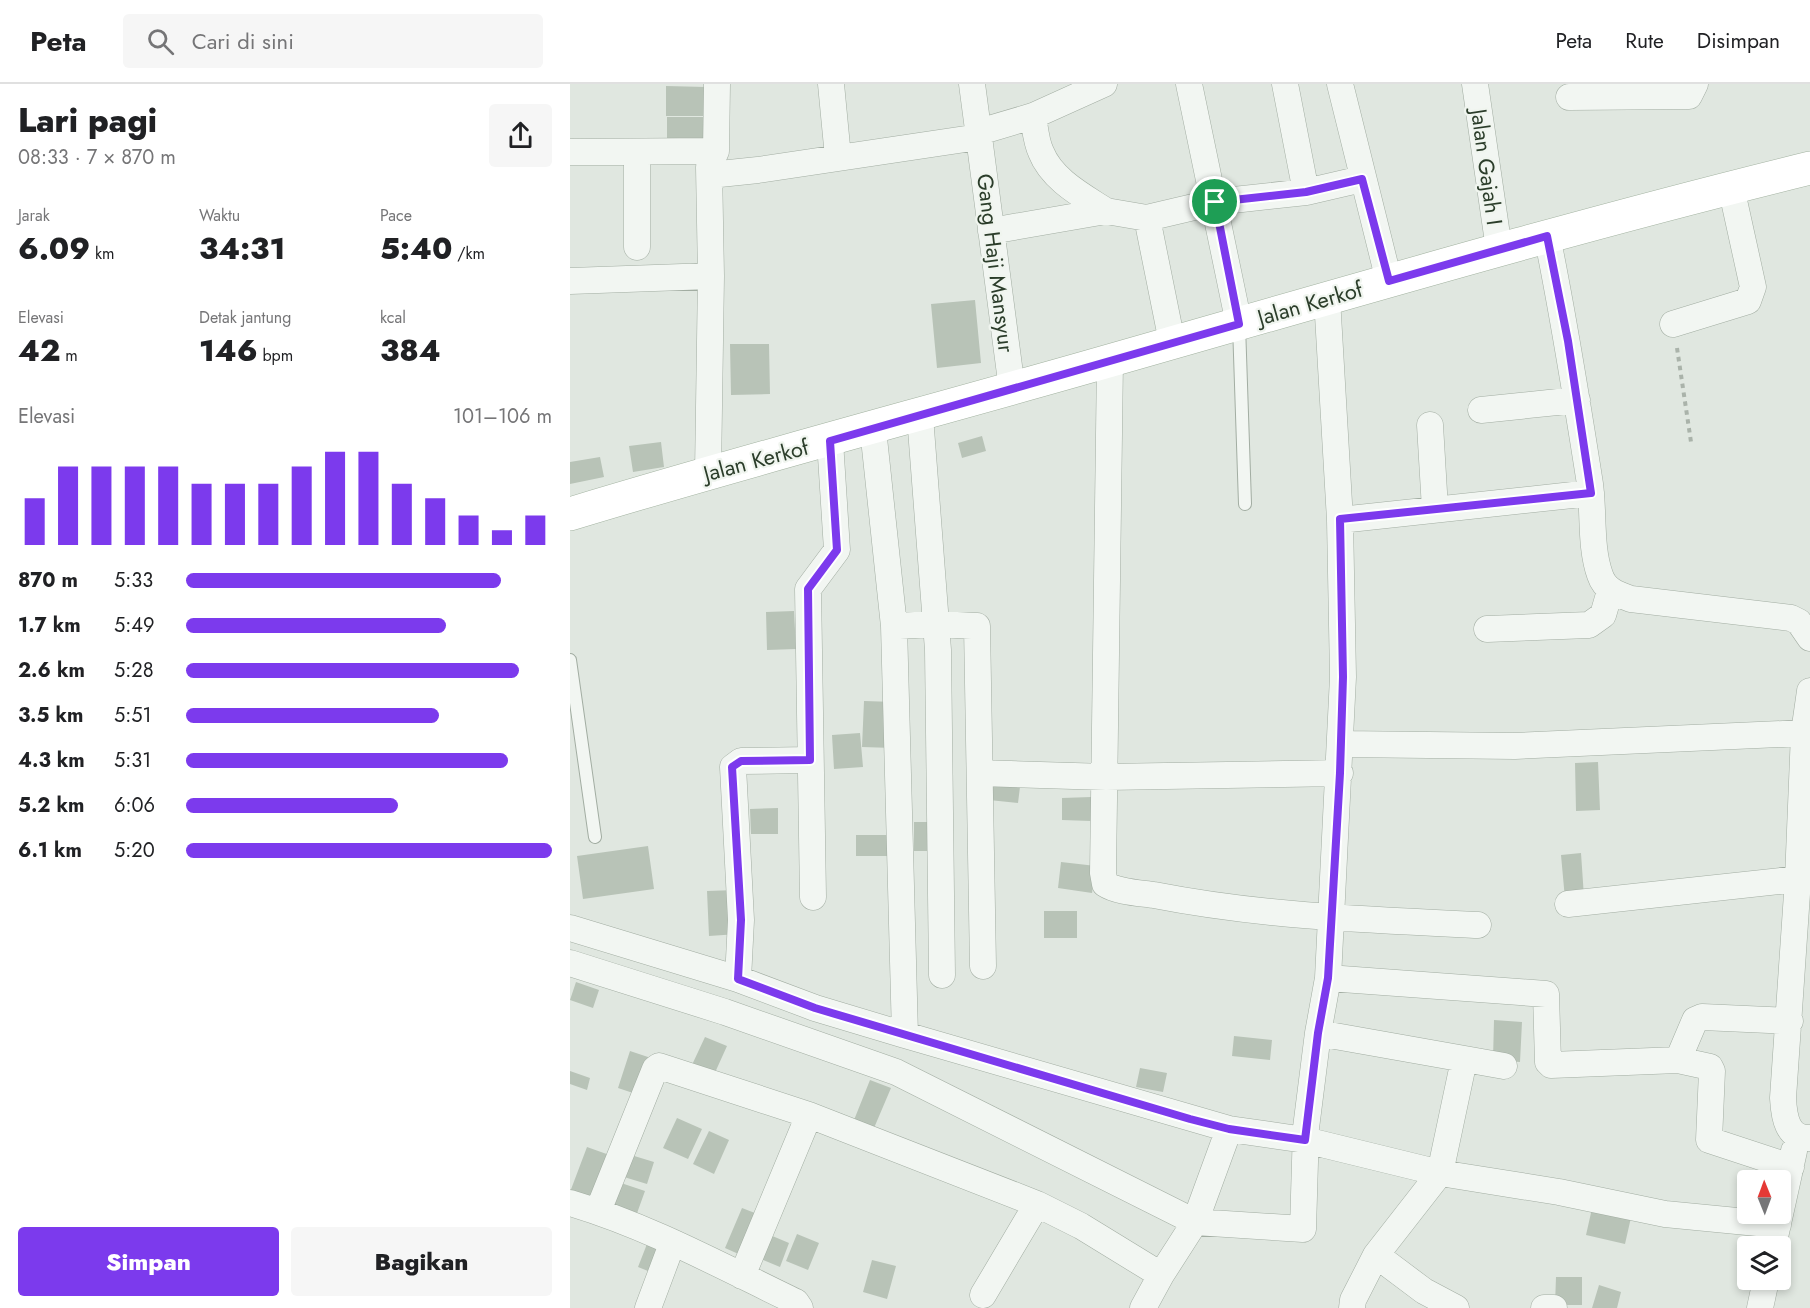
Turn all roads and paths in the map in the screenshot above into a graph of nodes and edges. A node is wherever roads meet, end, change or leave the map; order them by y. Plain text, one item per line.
1 (717, 84) edge
2 (831, 84) edge
3 (972, 84) edge
4 (1104, 84) edge
5 (1189, 84) edge
6 (1285, 84) edge
7 (1340, 84) edge
8 (1475, 84) edge
9 (1695, 84) edge
10 (1569, 97) dead end
11 (1033, 116) junction
12 (979, 135) junction
13 (570, 152) edge
14 (637, 152) junction
15 (838, 157) junction
16 (713, 163) junction
17 (1810, 168) edge
18 (1362, 179) junction
19 (1731, 188) junction
20 (1306, 192) junction
21 (1215, 202) junction
22 (1106, 211) junction
23 (1146, 218) junction
24 (991, 231) junction
25 (1547, 236) junction
26 (637, 247) dead end
27 (1499, 249) junction
28 (711, 276) junction
29 (570, 281) edge
30 (1389, 281) junction
31 (1327, 298) junction
32 (1239, 324) junction
33 (1673, 324) joint
34 (1172, 342) junction
35 (1110, 361) junction
36 (1012, 389) junction
37 (1577, 400) junction
38 (1481, 410) dead end
39 (920, 416) junction
40 (1430, 425) dead end
41 (873, 429) junction
42 (830, 441) junction
43 (1690, 442) dead end
44 (708, 472) junction
45 (1591, 493) junction
46 (1245, 504) dead end
47 (1435, 510) junction
48 (570, 514) edge
49 (1340, 519) junction
50 (1610, 591) junction
51 (936, 624) junction
52 (894, 626) junction
53 (1487, 629) dead end
54 (1810, 638) edge
55 (570, 660) edge
56 (1810, 698) edge
57 (1804, 733) junction
58 (1341, 744) junction
59 (810, 760) junction
60 (980, 773) junction
61 (1340, 773) junction
62 (1106, 777) junction
63 (595, 837) dead end
64 (1802, 868) edge
65 (813, 897) dead end
66 (1568, 904) dead end
67 (1331, 919) junction
68 (1478, 925) dead end
69 (572, 935) edge
70 (944, 939) junction
71 (570, 963) edge
72 (942, 975) dead end
73 (1328, 978) junction
74 (738, 979) junction
75 (1790, 1021) junction
76 (1318, 1033) junction
77 (905, 1035) junction
78 (1464, 1060) junction
79 (1678, 1060) junction
80 (1503, 1066) dead end
81 (809, 1115) junction
82 (1229, 1129) junction
83 (1804, 1137) edge
84 (1305, 1140) junction
85 (1791, 1167) junction
86 (1440, 1173) junction
87 (570, 1203) edge
88 (1037, 1204) junction
89 (598, 1211) junction
90 (1195, 1222) junction
91 (1776, 1236) edge
92 (672, 1244) junction
93 (1376, 1254) junction
94 (1161, 1275) junction
95 (742, 1276) junction
96 (1764, 1290) edge
97 (983, 1295) dead end
98 (648, 1308) edge
99 (800, 1308) edge
100 (1143, 1308) edge
101 (1353, 1308) edge
102 (1456, 1308) edge
103 (1544, 1308) edge
104 (1554, 1308) edge
105 (1760, 1308) edge

1 - 16 street
2 - 15 street
3 - 12 street, Gang Haji Mansyur
4 - 11 street
5 - 21 street
6 - 20 street
7 - 18 street
8 - 27 street, Jalan Gajah I
9 - 10 street
11 - 12 street
11 - 22 street
12 - 15 street
12 - 24 street, Gang Haji Mansyur
13 - 14 street
14 - 16 street
14 - 26 street
15 - 16 street
16 - 28 street
17 - 19 main road, Jalan Kerkof
18 - 20 street
18 - 30 street
19 - 25 main road, Jalan Kerkof
19 - 33 street
20 - 21 street
21 - 23 street
21 - 32 street
22 - 23 street
22 - 24 street
23 - 34 street
24 - 36 street, Gang Haji Mansyur
25 - 27 main road, Jalan Kerkof
25 - 37 street
27 - 30 main road, Jalan Kerkof
28 - 29 street
28 - 44 street
30 - 31 main road, Jalan Kerkof
31 - 32 main road, Jalan Kerkof
31 - 49 street
32 - 34 main road, Jalan Kerkof
32 - 46 lane
33 - 43 path
34 - 35 main road, Jalan Kerkof
35 - 36 main road, Jalan Kerkof
35 - 62 street
36 - 39 main road, Jalan Kerkof
37 - 38 street
37 - 45 street
39 - 41 main road, Jalan Kerkof
39 - 51 street
40 - 47 street
41 - 42 main road, Jalan Kerkof
41 - 52 street
42 - 44 main road, Jalan Kerkof
42 - 59 street
44 - 48 main road, Jalan Kerkof
45 - 47 street
45 - 50 street
47 - 49 street
49 - 58 street
50 - 53 street
50 - 54 street
51 - 52 street
51 - 60 street
51 - 70 street
52 - 77 street
55 - 63 lane
56 - 57 street
57 - 58 street
57 - 64 street
58 - 61 street
59 - 65 street
59 - 74 street
60 - 62 street
60 - 70 street
61 - 62 street
61 - 67 street
62 - 67 street
64 - 66 street
64 - 75 street
67 - 68 street
67 - 73 street
69 - 74 street
70 - 72 street
71 - 90 street
73 - 76 street
73 - 79 street
74 - 77 street
75 - 79 street
75 - 83 street
76 - 78 street
76 - 84 street
77 - 82 street
78 - 80 street
78 - 86 street
79 - 85 street
81 - 88 street
81 - 89 street
81 - 95 street
82 - 84 street
82 - 90 street
83 - 85 street
84 - 86 street
84 - 90 street
85 - 91 street
86 - 91 street
86 - 93 street
87 - 89 street
88 - 94 street
88 - 97 street
89 - 92 street
90 - 94 street
92 - 95 street
92 - 98 street
93 - 101 street
93 - 102 street
94 - 100 street
95 - 99 street
96 - 105 street
103 - 104 street

